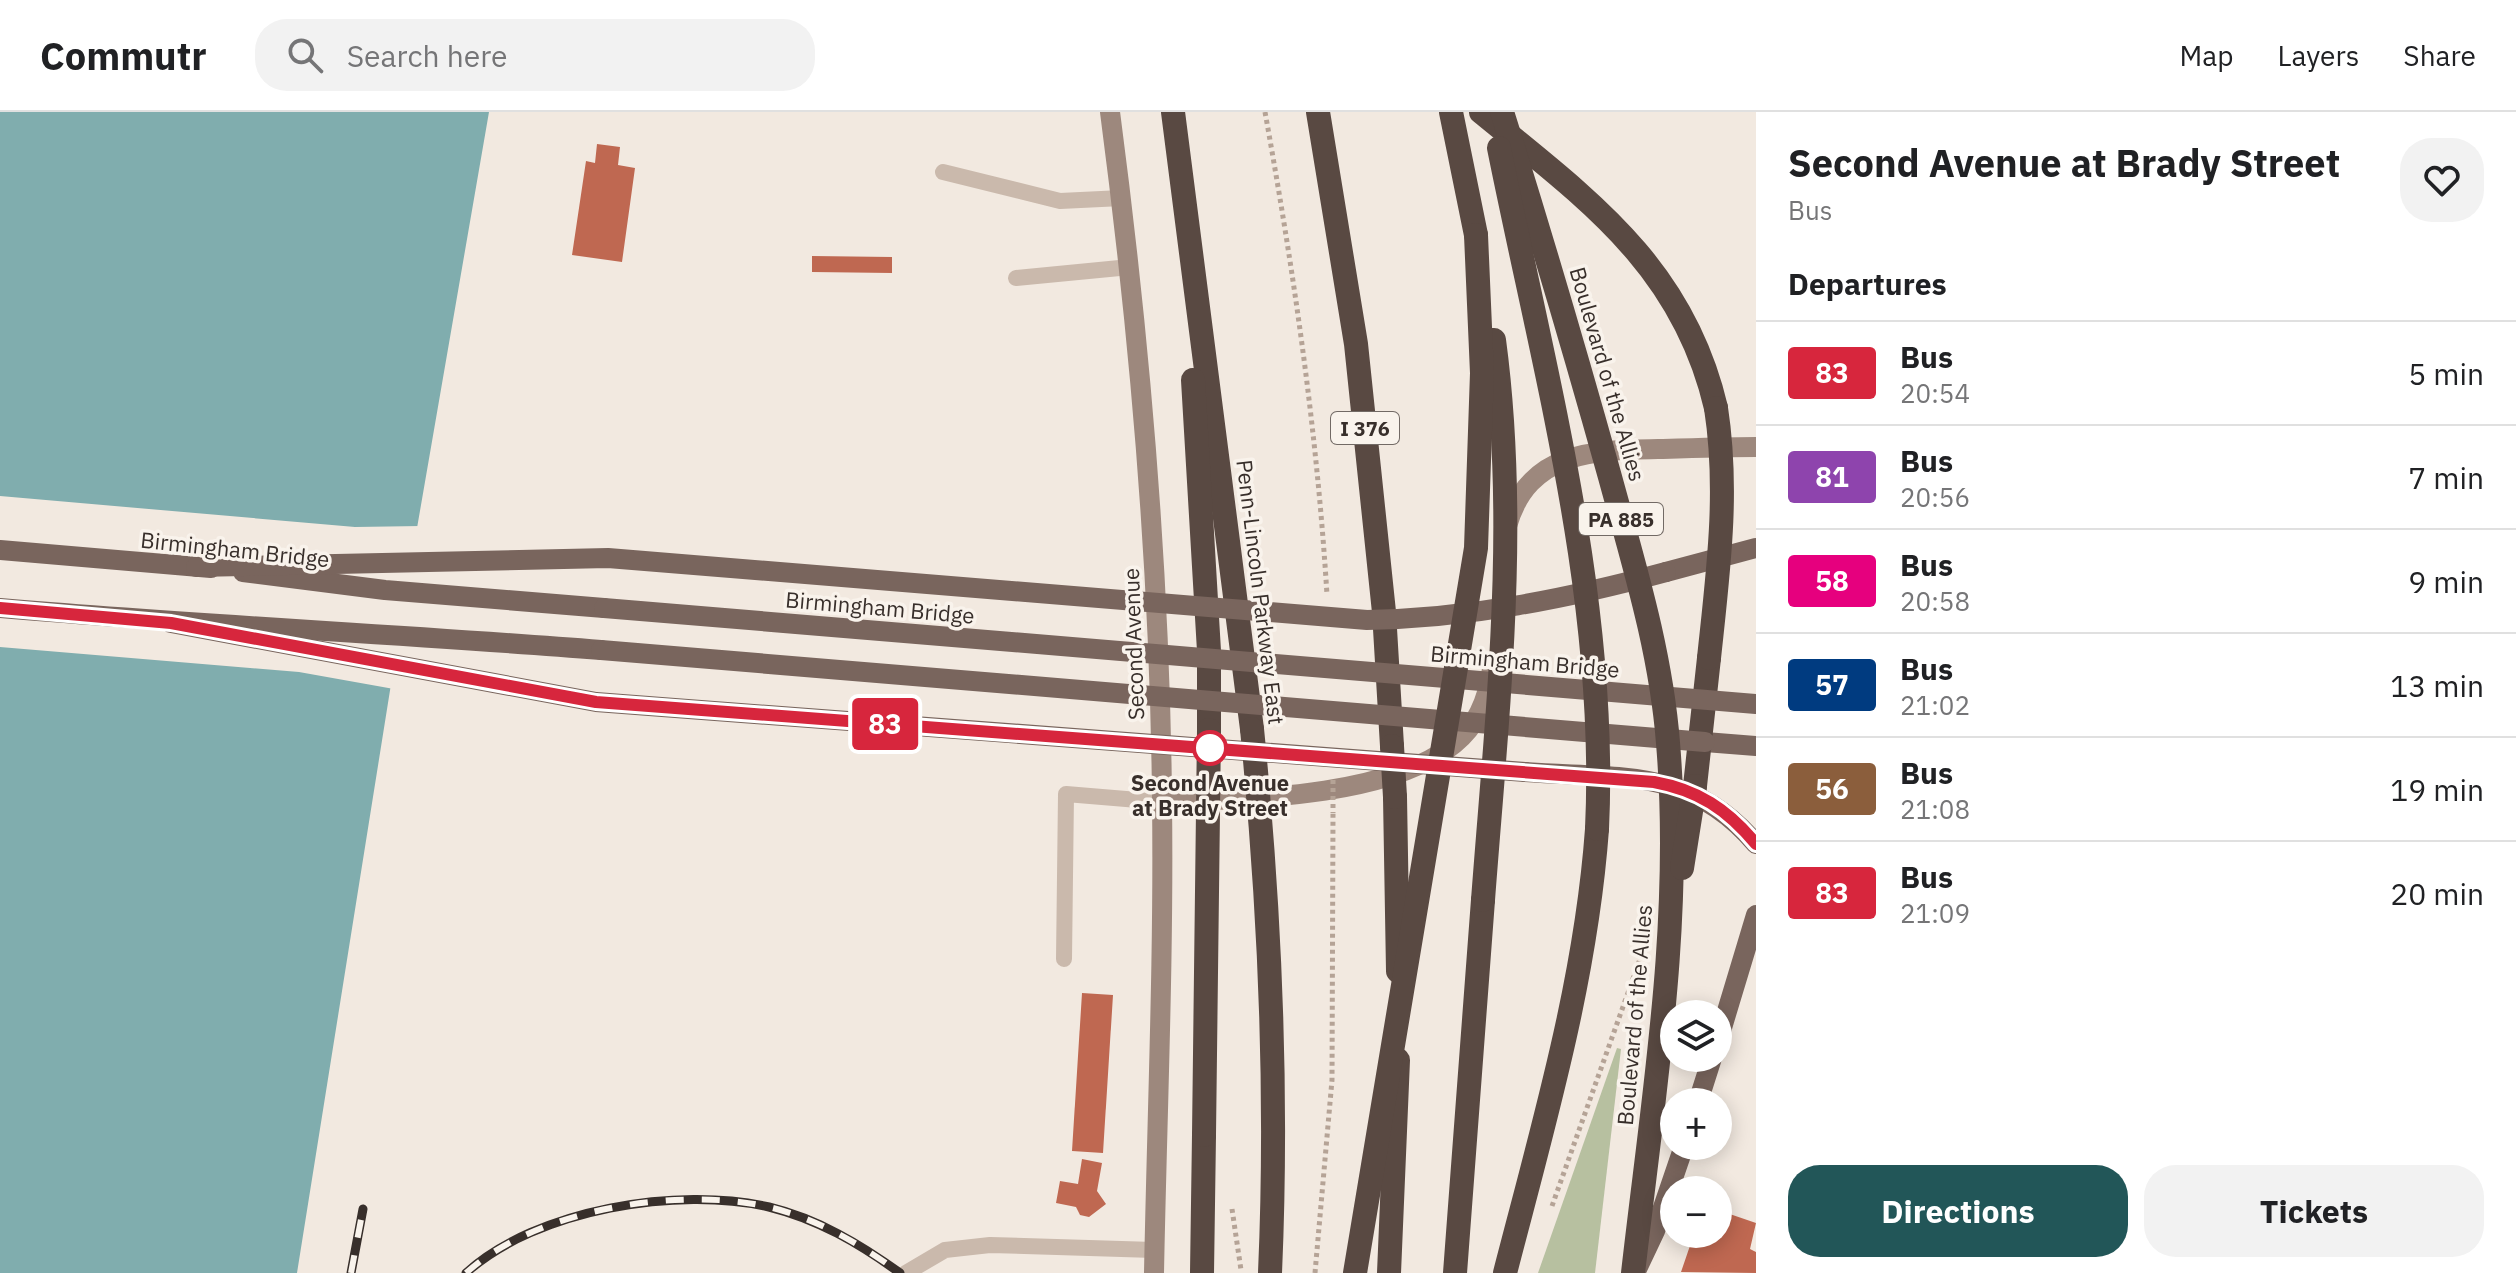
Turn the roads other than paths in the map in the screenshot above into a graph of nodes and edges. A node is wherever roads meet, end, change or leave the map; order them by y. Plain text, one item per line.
1 (1110, 112) edge
2 (1173, 112) edge
3 (1318, 112) edge
4 (1451, 112) edge
5 (1481, 112) edge
6 (1491, 112) edge
7 (1502, 112) edge
8 (943, 172) dead end
9 (1181, 182) junction
10 (1122, 198) junction
11 (1476, 235) junction
12 (1130, 267) junction
13 (1016, 278) dead end
14 (1756, 447) edge
15 (1756, 548) edge
16 (0, 550) edge
17 (196, 567) junction
18 (0, 608) edge
19 (171, 623) junction
20 (1756, 704) edge
21 (1756, 746) edge
22 (1162, 802) junction
23 (1756, 844) edge
24 (1756, 915) edge
25 (1672, 937) junction
26 (1064, 959) dead end
27 (1730, 1000) edge
28 (1679, 1160) edge
29 (1154, 1250) junction
30 (906, 1273) edge
31 (1154, 1273) edge
32 (1202, 1273) edge
33 (1270, 1273) edge
34 (1355, 1273) edge
35 (1389, 1273) edge
36 (1455, 1273) edge
37 (1505, 1273) edge
38 (1634, 1273) edge

1 - 10 main road, Second Avenue
2 - 9 highway, Penn-Lincoln Parkway East
3 - 35 highway, I 376, bridge
4 - 11 highway
5 - 25 highway, bridge
6 - 37 highway, bridge
7 - 25 highway, Boulevard of the Allies / PA 885, bridge
8 - 10 lane
9 - 32 highway, bridge
9 - 33 highway, Penn-Lincoln Parkway East, bridge
10 - 12 main road, Second Avenue
11 - 34 highway, bridge
11 - 36 highway, bridge
12 - 13 lane
12 - 22 main road, Second Avenue
14 - 22 main road
15 - 17 main road, bridge
16 - 17 main road, Birmingham Bridge
17 - 20 main road, Birmingham Bridge, bridge
18 - 19 main road
19 - 21 main road, bridge
19 - 23 main road, bridge
22 - 26 lane
22 - 29 main road, Second Avenue
24 - 27 main road
25 - 38 highway, Boulevard of the Allies / PA 885, bridge
28 - 38 main road
29 - 30 lane
29 - 31 main road, Second Avenue

